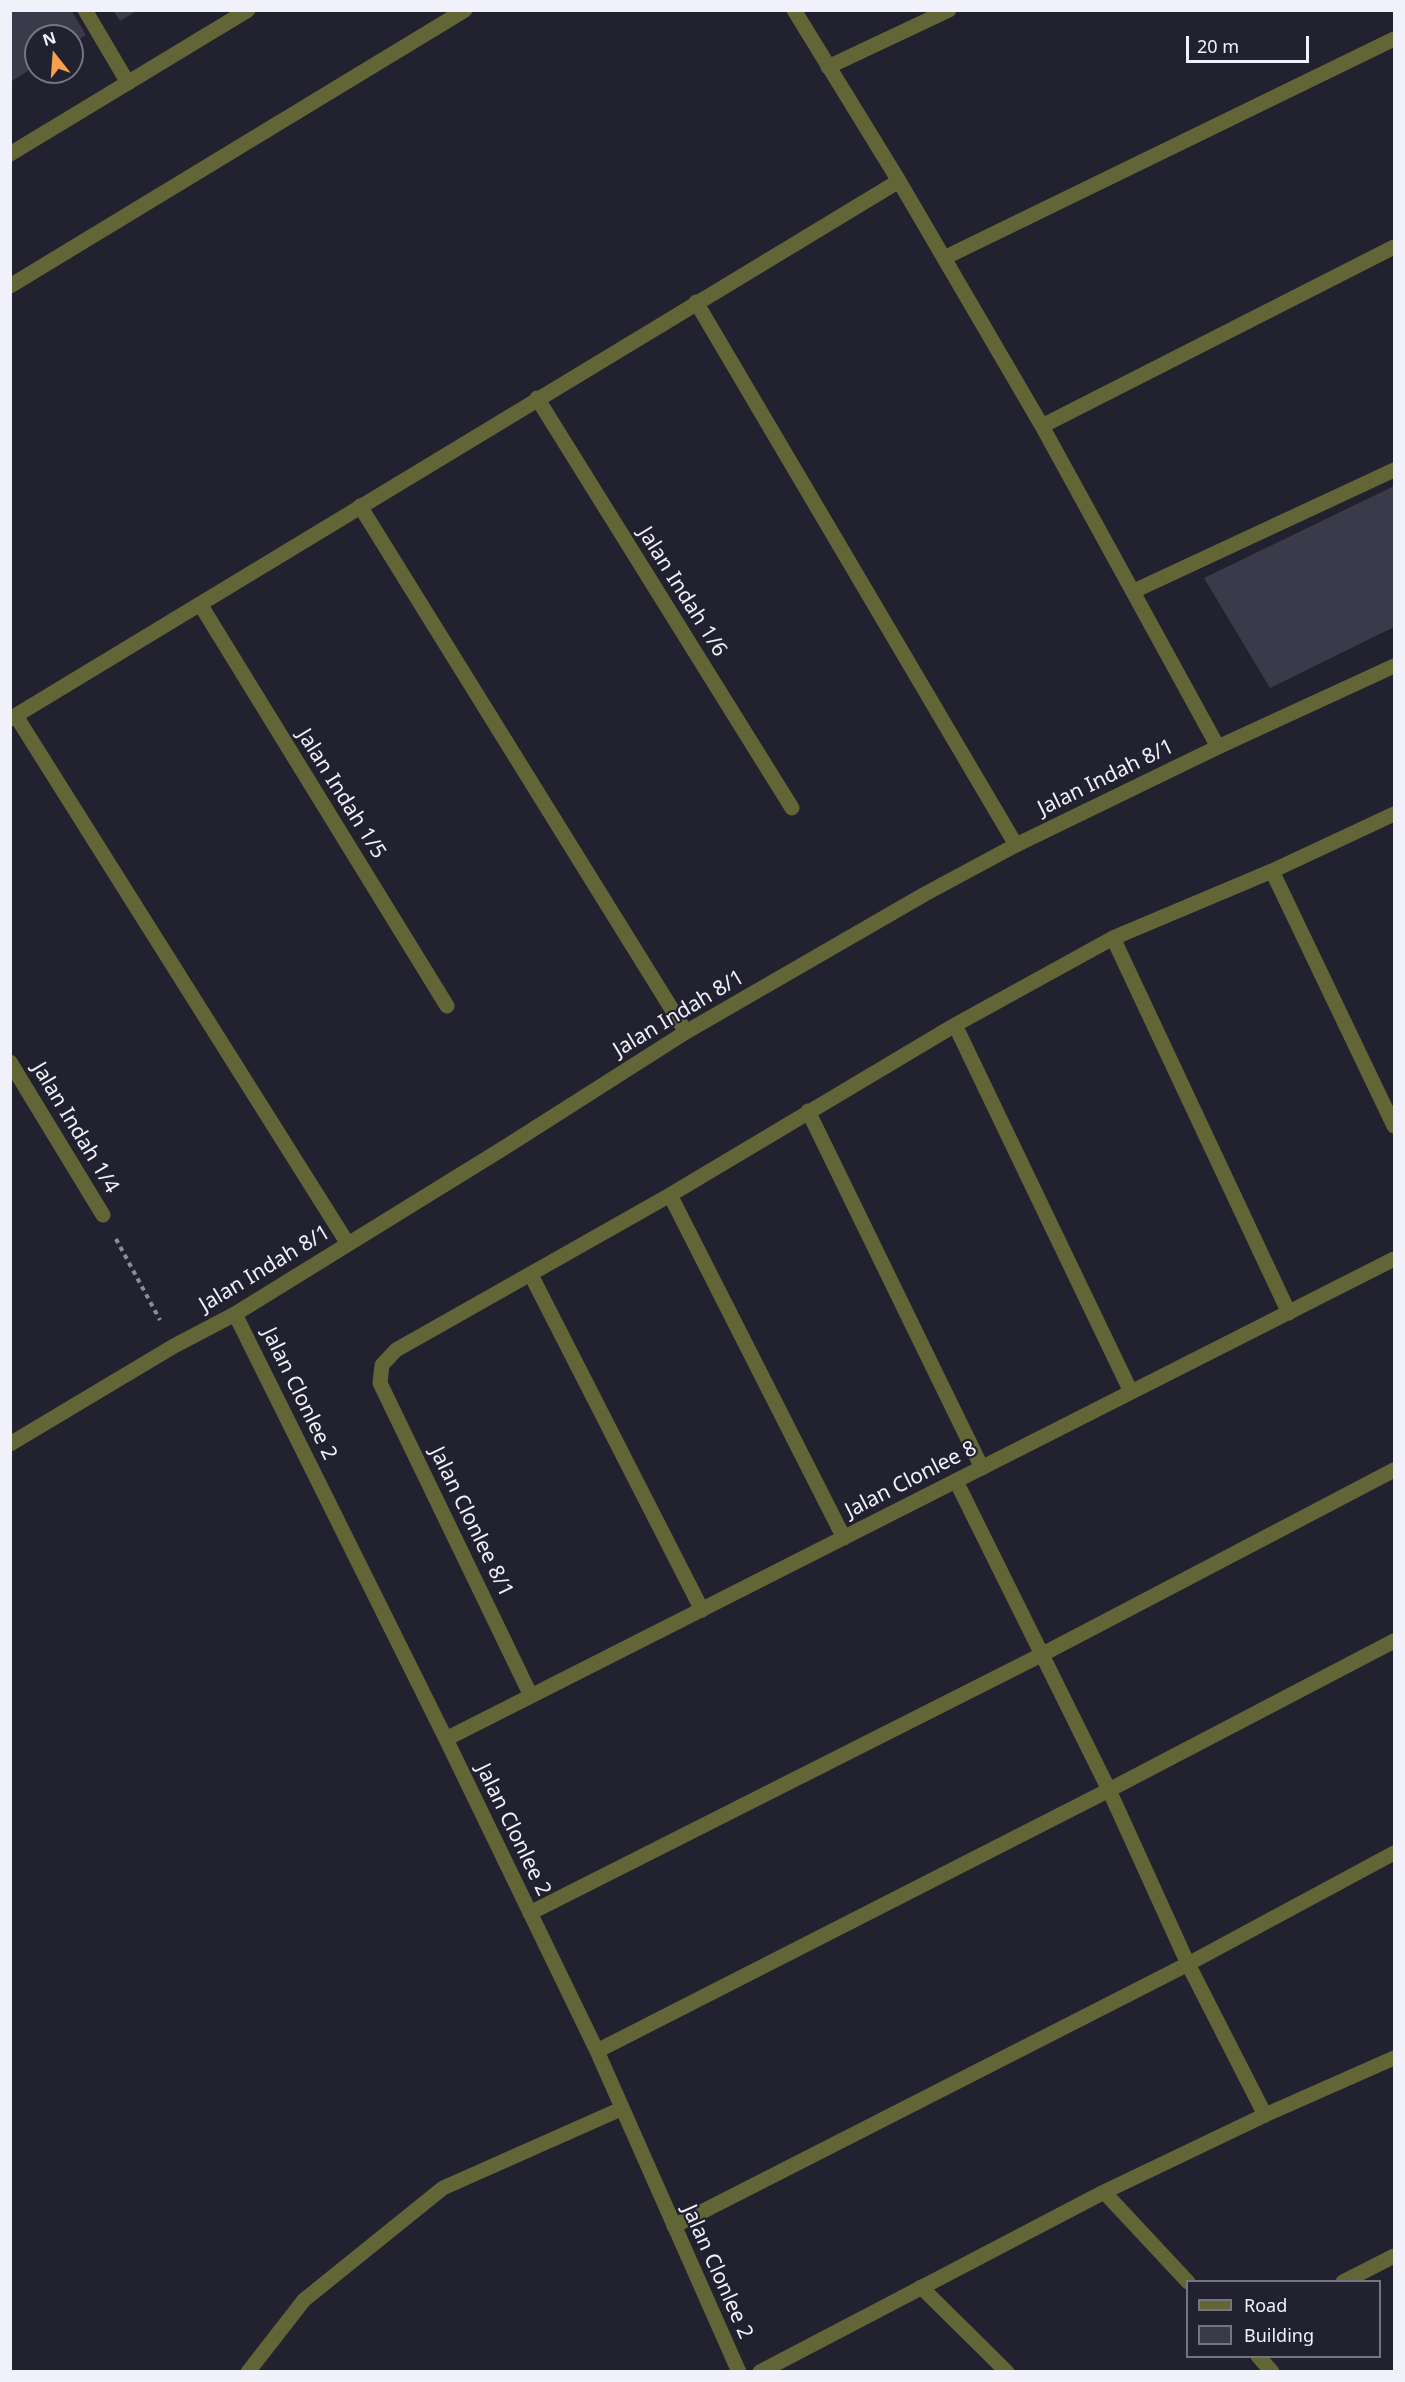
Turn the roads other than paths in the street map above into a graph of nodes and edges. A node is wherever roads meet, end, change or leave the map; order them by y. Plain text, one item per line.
1 (85, 10) edge
2 (248, 10) edge
3 (465, 10) edge
4 (794, 10) edge
5 (949, 10) edge
6 (1395, 39) edge
7 (828, 67) junction
8 (128, 83) junction
9 (10, 154) edge
10 (898, 181) junction
11 (1395, 248) edge
12 (944, 258) junction
13 (10, 286) edge
14 (696, 302) junction
15 (537, 398) junction
16 (1042, 426) junction
17 (1395, 470) edge
18 (360, 506) junction
19 (1134, 591) junction
20 (200, 604) junction
21 (1395, 666) edge
22 (13, 718) edge
23 (1218, 747) junction
24 (792, 808) dead end
25 (1395, 814) edge
26 (1016, 845) junction
27 (1272, 871) junction
28 (1113, 938) junction
29 (447, 1006) dead end
30 (955, 1024) junction
31 (686, 1032) junction
32 (10, 1062) edge
33 (808, 1111) junction
34 (1395, 1126) edge
35 (670, 1195) junction
36 (103, 1215) road end
37 (348, 1244) junction
38 (1395, 1259) edge
39 (531, 1275) junction
40 (1289, 1313) junction
41 (235, 1314) junction
42 (1131, 1392) junction
43 (10, 1444) edge
44 (982, 1468) junction
45 (1395, 1470) edge
46 (956, 1481) junction
47 (844, 1538) junction
48 (702, 1610) junction
49 (1395, 1641) edge
50 (1041, 1655) junction
51 (531, 1696) junction
52 (446, 1739) junction
53 (1109, 1790) junction
54 (1395, 1853) edge
55 (530, 1913) junction
56 (1188, 1964) junction
57 (597, 2051) junction
58 (1395, 2058) edge
59 (621, 2109) junction
60 (1265, 2115) junction
61 (1104, 2192) junction
62 (674, 2226) junction
63 (1395, 2256) edge
64 (1186, 2280) edge
65 (1347, 2280) edge
66 (921, 2288) junction
67 (1260, 2358) edge
68 (248, 2372) edge
69 (739, 2372) edge
70 (760, 2372) edge
71 (1007, 2372) edge
72 (1272, 2372) edge

1 - 8 street
2 - 8 street
3 - 13 street
4 - 7 street
5 - 7 street
6 - 12 street
7 - 10 street
8 - 9 street
10 - 12 street
10 - 14 street
11 - 16 street
12 - 16 street
14 - 15 street
14 - 26 street
15 - 18 street
15 - 24 street, Jalan Indah 1/6
16 - 19 street
17 - 19 street
18 - 20 street
18 - 31 street
19 - 23 street
20 - 22 street
20 - 29 street, Jalan Indah 1/5
21 - 23 street, Jalan Indah 8/1
22 - 37 street
23 - 26 street, Jalan Indah 8/1
25 - 27 street
26 - 31 street, Jalan Indah 8/1
27 - 28 street
27 - 34 street
28 - 30 street
28 - 40 street
30 - 33 street
30 - 42 street
31 - 37 street, Jalan Indah 8/1
32 - 36 street, Jalan Indah 1/4
33 - 35 street
33 - 44 street
35 - 39 street
35 - 47 street
37 - 41 street, Jalan Indah 8/1
38 - 40 street, Jalan Clonlee 8
39 - 48 street
39 - 51 street, Jalan Clonlee 8/1
40 - 42 street, Jalan Clonlee 8
41 - 43 street, Jalan Indah 8/1
41 - 52 street, Jalan Clonlee 2
42 - 44 street, Jalan Clonlee 8
44 - 46 street, Jalan Clonlee 8
45 - 50 street
46 - 47 street, Jalan Clonlee 8
46 - 50 street
47 - 48 street, Jalan Clonlee 8
48 - 51 street, Jalan Clonlee 8
49 - 53 street
50 - 53 street
50 - 55 street
51 - 52 street, Jalan Clonlee 8
52 - 55 street, Jalan Clonlee 2
53 - 56 street
53 - 57 street
54 - 56 street
55 - 57 street, Jalan Clonlee 2
56 - 60 street
56 - 62 street
57 - 59 street, Jalan Clonlee 2
58 - 60 street
59 - 62 street, Jalan Clonlee 2
59 - 68 street
60 - 61 street
61 - 64 street
61 - 66 street
62 - 69 street, Jalan Clonlee 2
63 - 65 street
66 - 70 street
66 - 71 street
67 - 72 street

